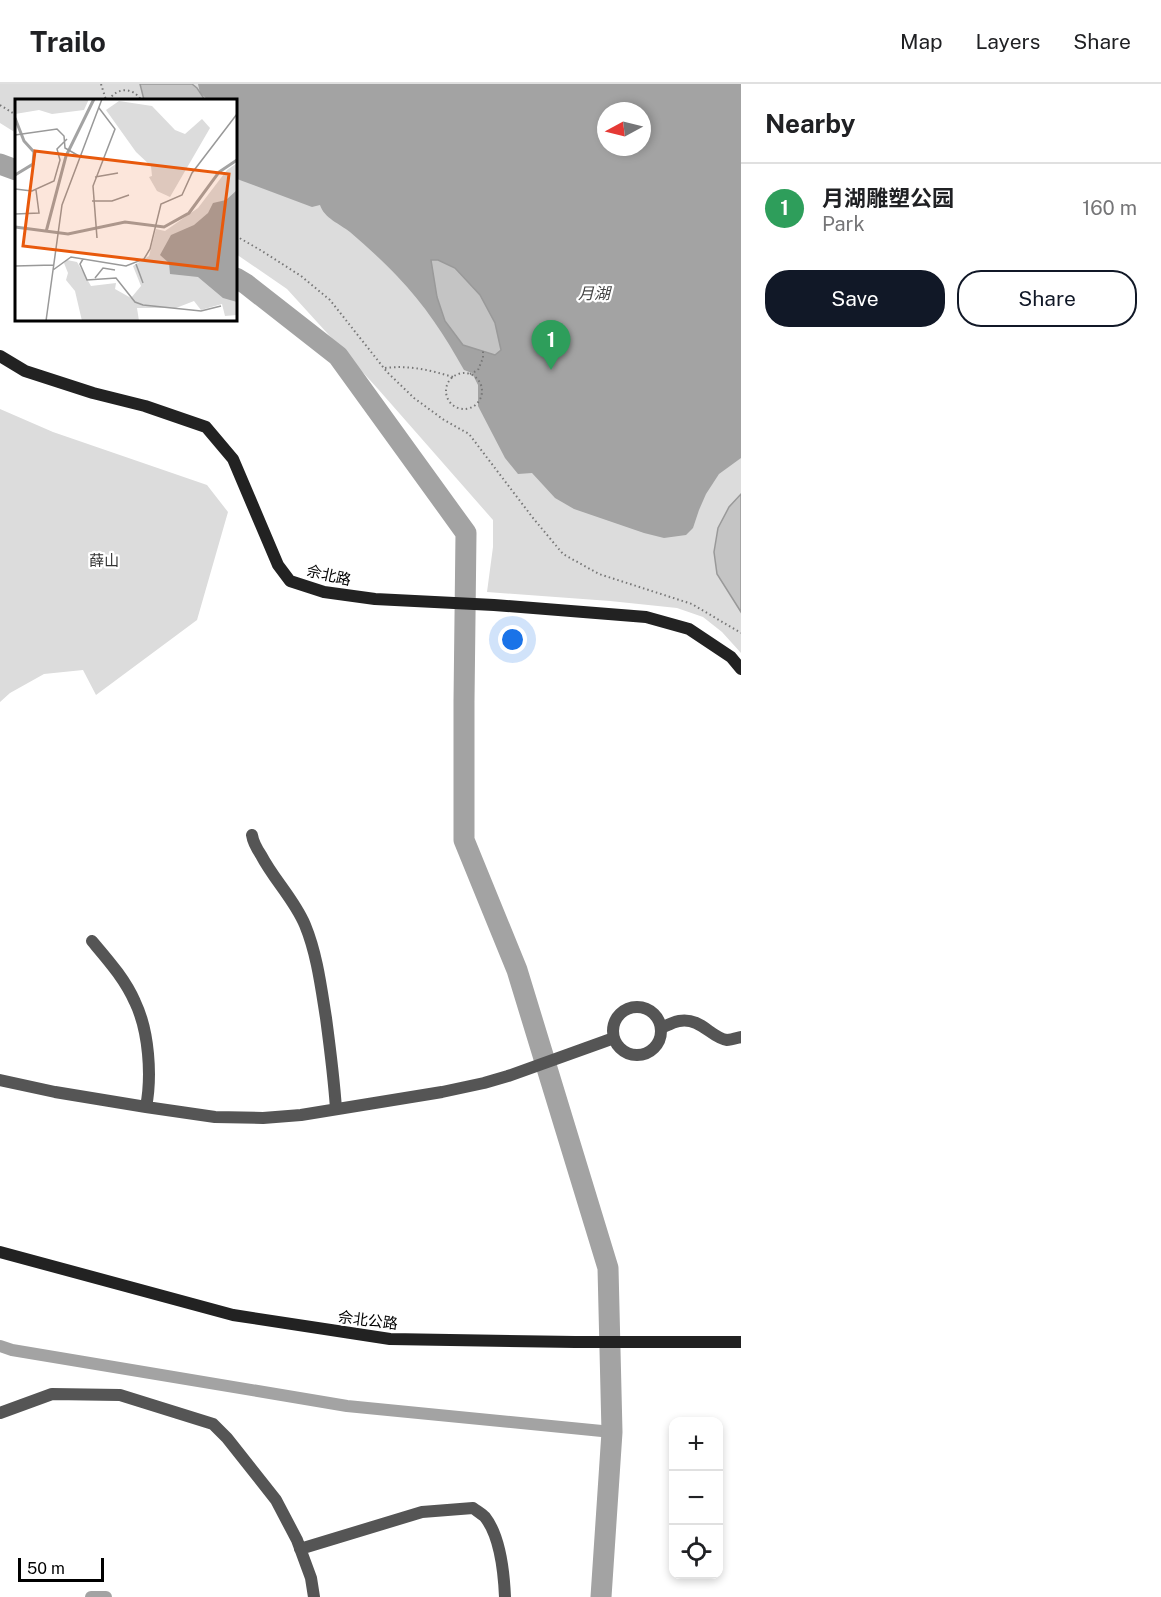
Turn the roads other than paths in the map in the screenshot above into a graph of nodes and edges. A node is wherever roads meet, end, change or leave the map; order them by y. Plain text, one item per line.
1 (0, 356) edge
2 (741, 669) edge
3 (252, 835) dead end
4 (92, 941) dead end
5 (661, 1028) junction
6 (741, 1036) edge
7 (614, 1038) junction
8 (0, 1080) edge
9 (146, 1107) junction
10 (336, 1109) junction
11 (0, 1252) edge
12 (741, 1342) edge
13 (0, 1413) edge
14 (300, 1549) junction
15 (314, 1597) edge
16 (505, 1597) edge

1 - 2 main road, 佘北路
3 - 10 street
4 - 9 street
5 - 6 street
5 - 7 street
5 - 7 street
7 - 10 street
8 - 9 street
9 - 10 street
11 - 12 main road, 佘北公路
13 - 14 street
14 - 15 street
14 - 16 street

